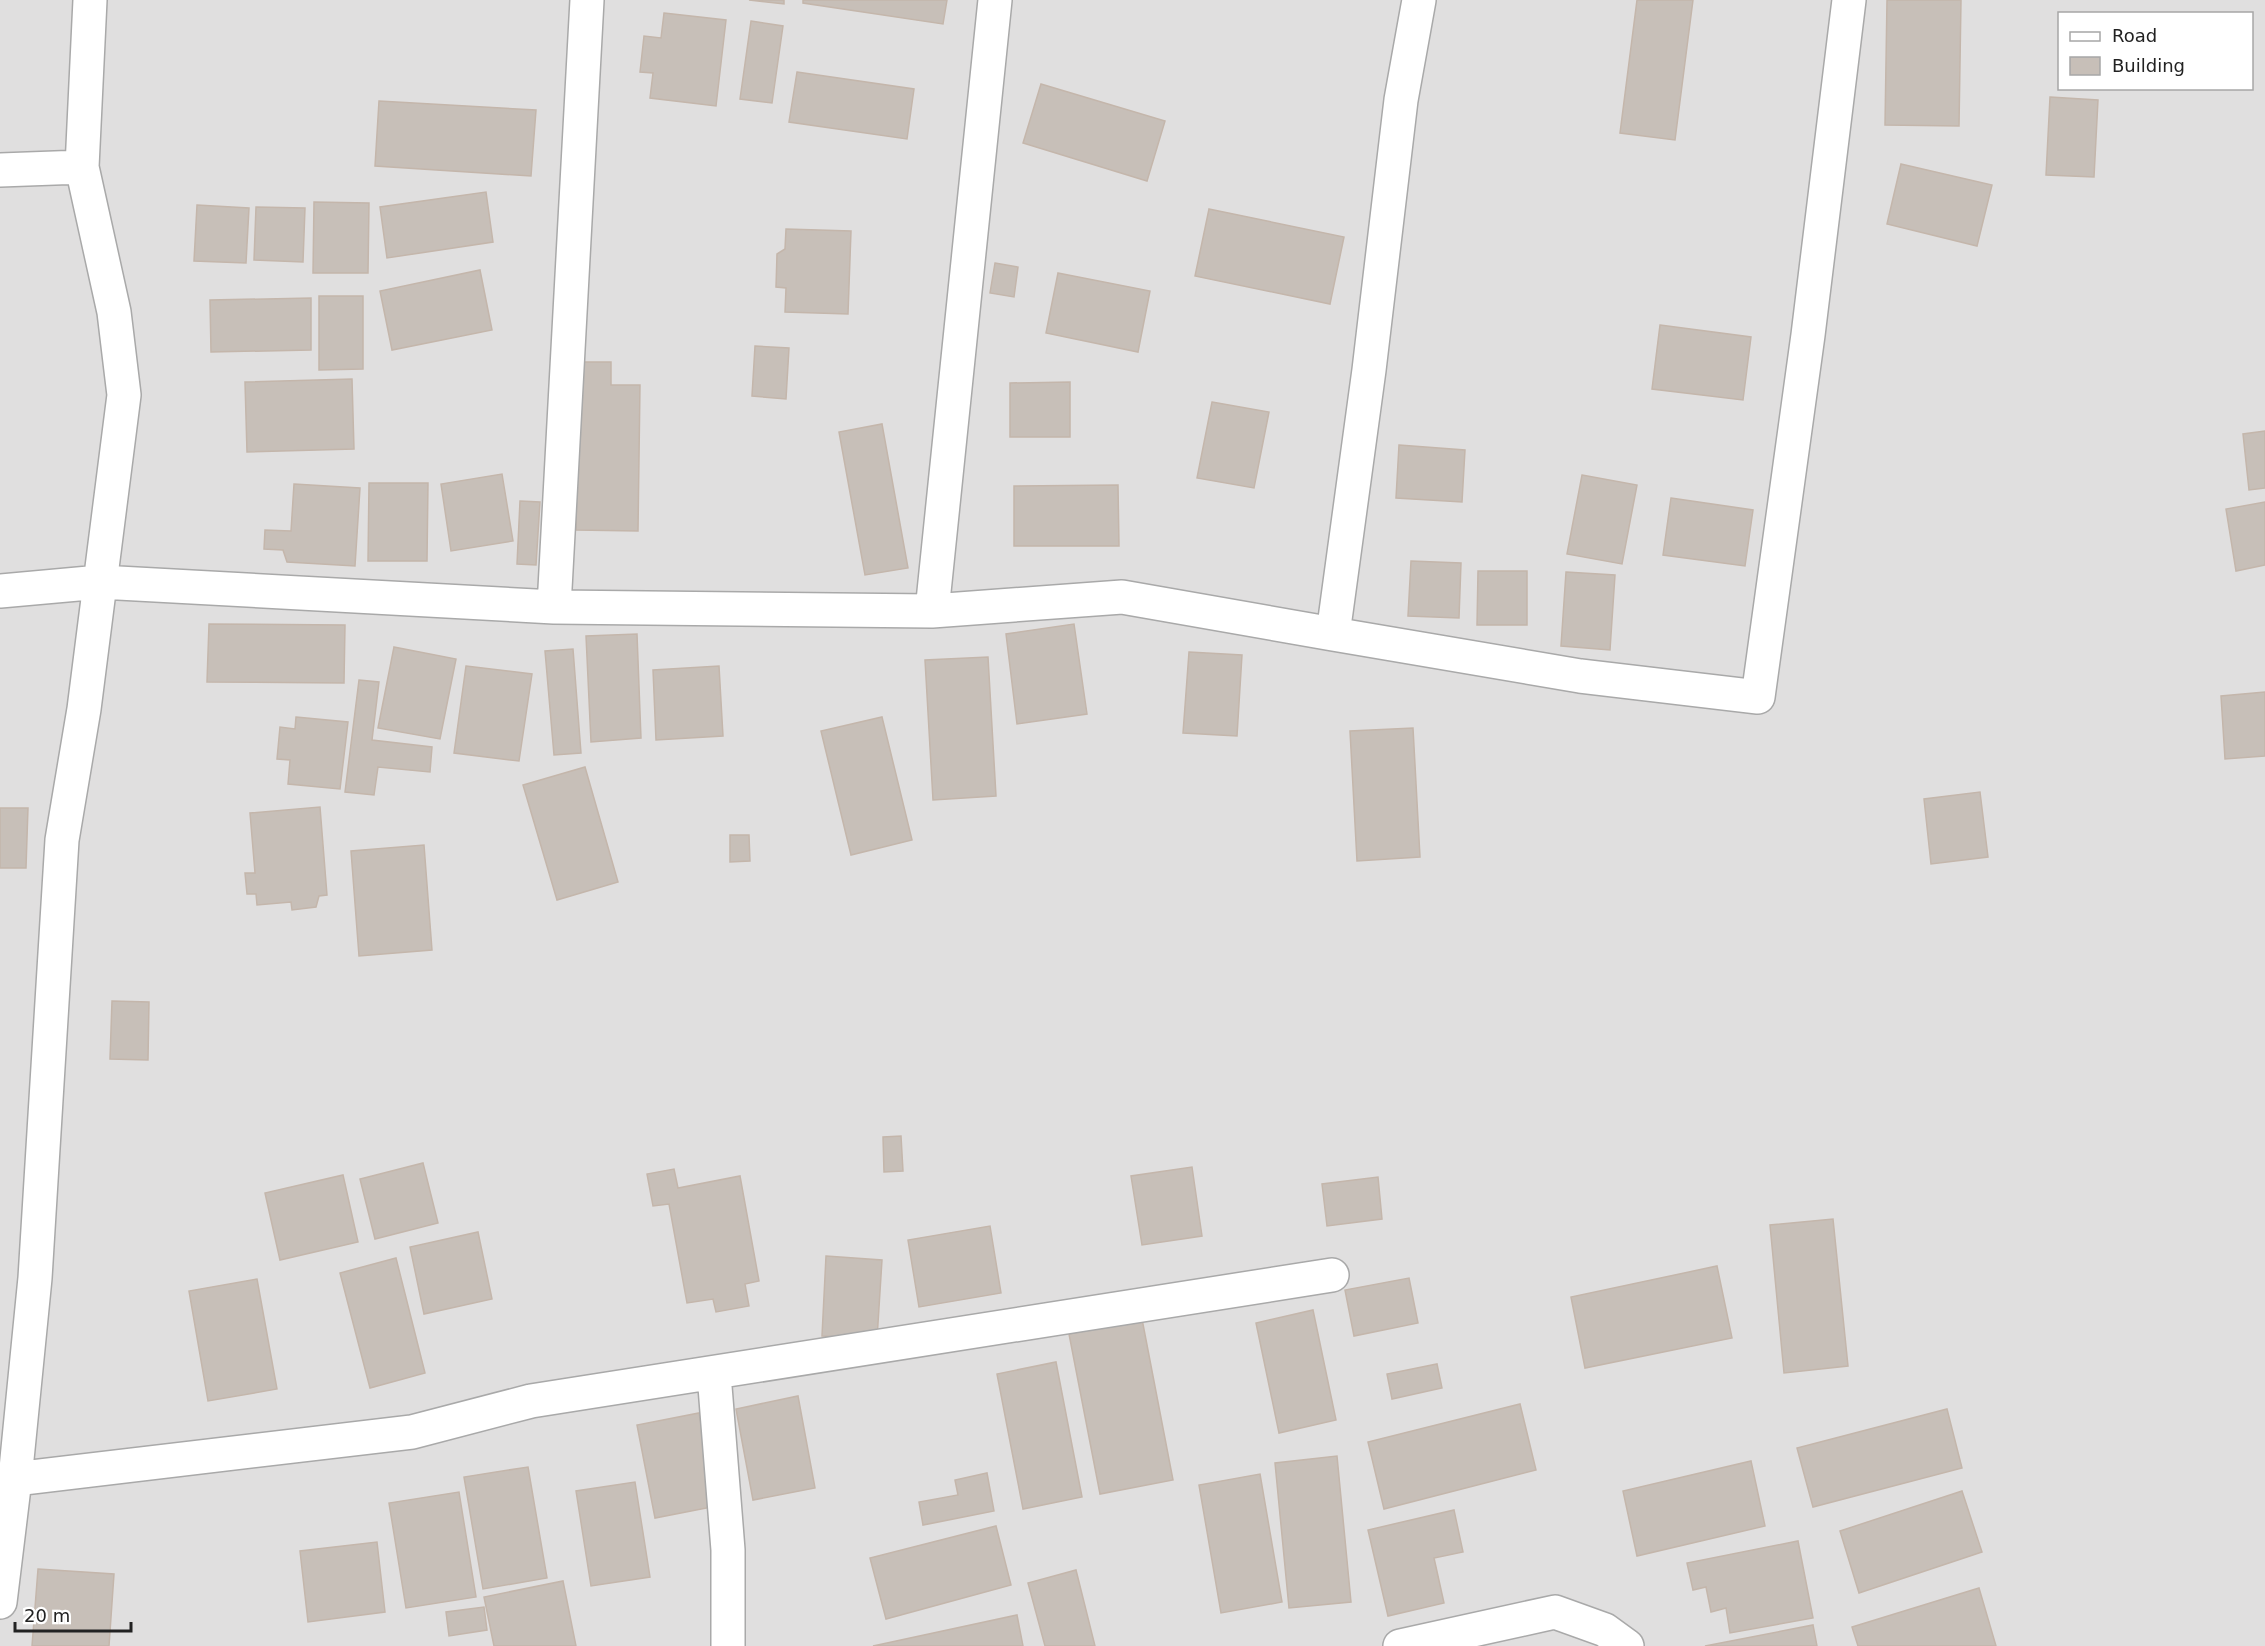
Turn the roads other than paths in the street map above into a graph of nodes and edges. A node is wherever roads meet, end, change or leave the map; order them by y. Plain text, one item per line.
1 (90, 0) edge
2 (587, 0) edge
3 (995, 0) edge
4 (1419, 0) edge
5 (1849, 0) edge
6 (82, 166) junction
7 (0, 170) edge
8 (100, 582) junction
9 (0, 591) edge
10 (554, 607) junction
11 (932, 611) junction
12 (1333, 634) junction
13 (1332, 1275) dead end
14 (714, 1374) junction
15 (15, 1479) junction
16 (0, 1602) edge
17 (728, 1646) edge
18 (1400, 1646) edge
19 (1628, 1646) edge

1 - 6 street
2 - 10 street
3 - 11 street
4 - 12 street
5 - 12 street
6 - 7 street
6 - 8 street
8 - 9 street
8 - 10 street
8 - 15 street
10 - 11 street
11 - 12 street
13 - 14 street
14 - 15 street
14 - 17 street
15 - 16 street
18 - 19 street

